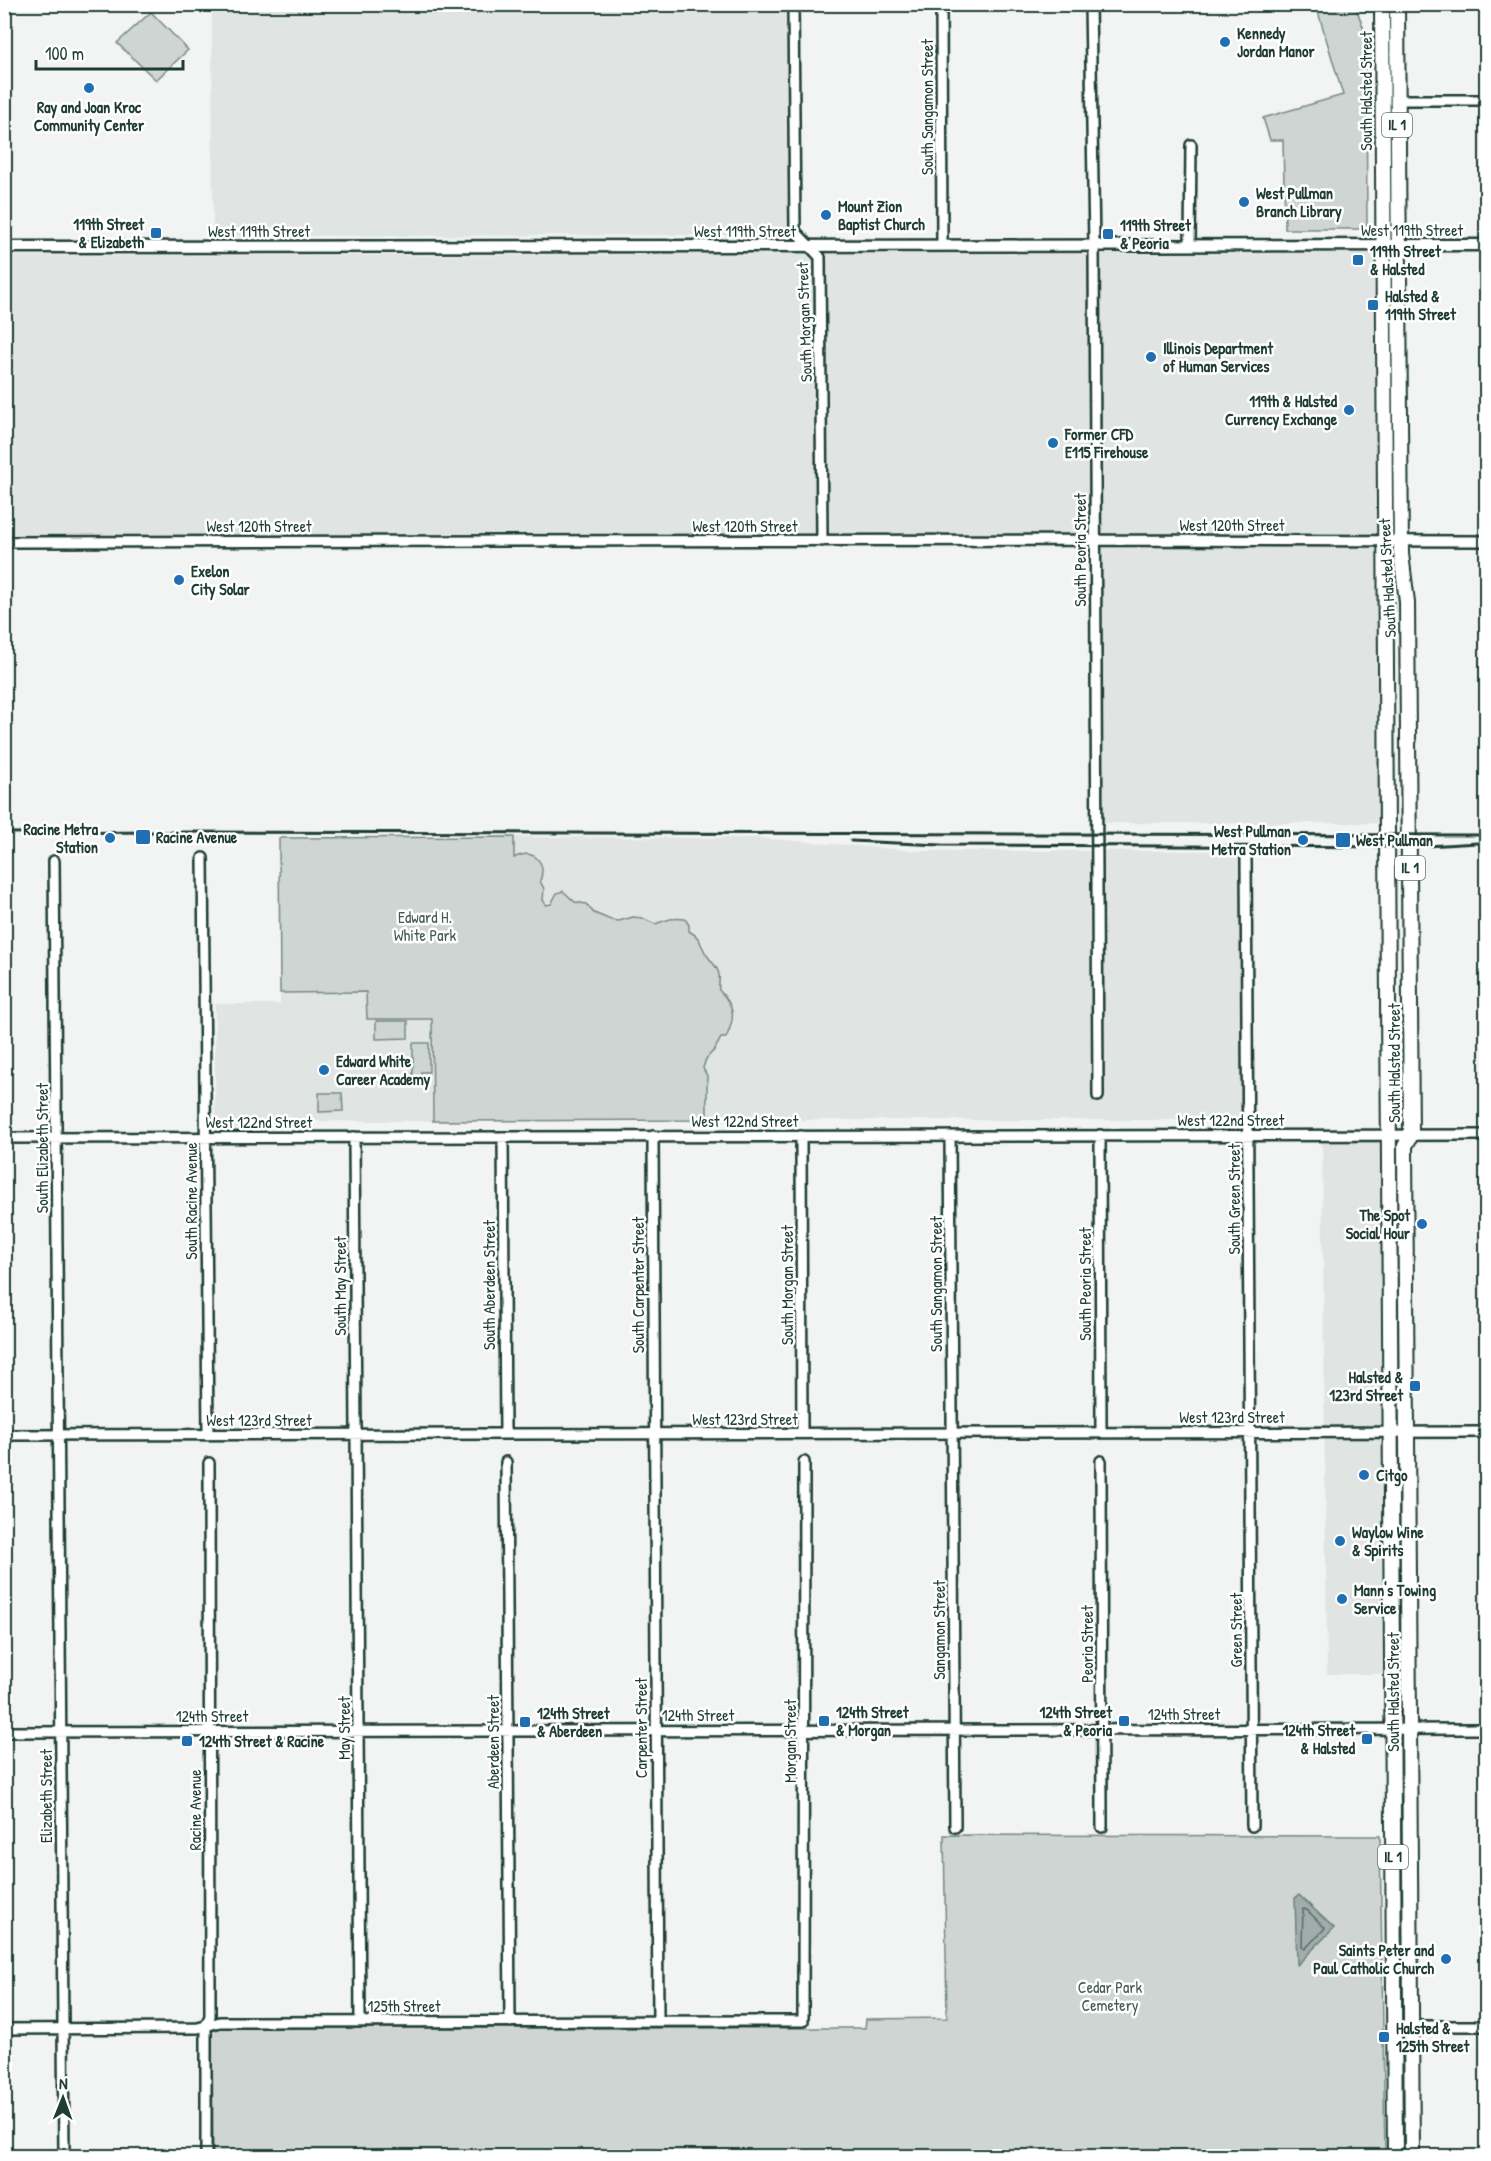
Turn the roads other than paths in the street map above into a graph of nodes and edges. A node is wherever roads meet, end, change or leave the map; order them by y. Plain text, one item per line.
1 (793, 4) edge
2 (941, 4) edge
3 (1090, 4) edge
4 (1382, 4) edge
5 (1397, 4) edge
6 (1397, 100) junction
7 (1486, 100) edge
8 (1191, 145) dead end
9 (942, 245) junction
10 (1094, 245) junction
11 (1190, 245) junction
12 (1383, 245) junction
13 (1398, 245) junction
14 (1486, 245) edge
15 (808, 246) junction
16 (4, 247) edge
17 (1095, 540) junction
18 (822, 541) junction
19 (1385, 541) junction
20 (1400, 541) junction
21 (4, 542) edge
22 (1486, 542) edge
23 (203, 858) dead end
24 (1246, 858) dead end
25 (54, 861) dead end
26 (1098, 1096) dead end
27 (1249, 1135) junction
28 (1390, 1135) junction
29 (1411, 1135) junction
30 (1486, 1135) edge
31 (653, 1136) junction
32 (801, 1136) junction
33 (950, 1136) junction
34 (1100, 1136) junction
35 (57, 1137) junction
36 (206, 1137) junction
37 (354, 1137) junction
38 (503, 1137) junction
39 (4, 1138) edge
40 (1101, 1432) junction
41 (1250, 1432) junction
42 (1391, 1432) junction
43 (1408, 1432) junction
44 (1486, 1432) edge
45 (802, 1433) junction
46 (952, 1433) junction
47 (356, 1434) junction
48 (505, 1434) junction
49 (654, 1434) junction
50 (4, 1435) edge
51 (58, 1435) junction
52 (208, 1435) junction
53 (1101, 1461) dead end
54 (506, 1462) dead end
55 (804, 1462) dead end
56 (208, 1463) dead end
57 (1102, 1729) junction
58 (1252, 1729) junction
59 (1392, 1729) junction
60 (1409, 1729) junction
61 (1486, 1729) edge
62 (657, 1730) junction
63 (805, 1730) junction
64 (955, 1730) junction
65 (359, 1731) junction
66 (507, 1731) junction
67 (4, 1732) edge
68 (61, 1732) junction
69 (209, 1732) junction
70 (1252, 1826) dead end
71 (955, 1827) dead end
72 (1102, 1827) dead end
73 (360, 2021) junction
74 (658, 2021) junction
75 (803, 2021) joint
76 (510, 2022) junction
77 (206, 2025) junction
78 (1394, 2026) junction
79 (1411, 2026) junction
80 (1486, 2026) edge
81 (63, 2028) junction
82 (4, 2029) edge
83 (64, 2157) edge
84 (206, 2157) edge
85 (1395, 2157) edge
86 (1412, 2157) edge

1 - 15 street, South Morgan Street
2 - 9 street, South Sangamon Street
3 - 10 street, South Peoria Street
4 - 12 main road, South Halsted Street / IL 1
5 - 6 main road, South Halsted Street / IL 1
6 - 7 street
6 - 13 main road, South Halsted Street / IL 1
8 - 11 street
9 - 10 street, West 119th Street
9 - 15 street, West 119th Street
10 - 11 street, West 119th Street
10 - 17 street, South Peoria Street
11 - 12 street, West 119th Street
12 - 13 street, West 119th Street
12 - 19 main road, South Halsted Street / IL 1
13 - 14 street, West 119th Street
13 - 20 main road, South Halsted Street / IL 1
15 - 16 street, West 119th Street
15 - 18 street, South Morgan Street
17 - 18 street, West 120th Street
17 - 19 street, West 120th Street
17 - 26 street, South Peoria Street
18 - 21 street, West 120th Street
19 - 20 street, West 120th Street
19 - 28 main road, South Halsted Street / IL 1
20 - 22 street, West 120th Street
20 - 29 main road, South Halsted Street / IL 1
23 - 36 street, South Racine Avenue
24 - 27 street, South Green Street
25 - 35 street, South Elizabeth Street
27 - 28 street, West 122nd Street
27 - 34 street, West 122nd Street
27 - 41 street, South Green Street
28 - 29 street, West 122nd Street
28 - 42 main road, South Halsted Street / IL 1
29 - 30 street, West 122nd Street
29 - 43 main road, South Halsted Street / IL 1
31 - 32 street, West 122nd Street
31 - 38 street, West 122nd Street
31 - 49 street, South Carpenter Street
32 - 33 street, West 122nd Street
32 - 45 street, South Morgan Street
33 - 34 street, West 122nd Street
33 - 46 street, South Sangamon Street
34 - 40 street, South Peoria Street
35 - 36 street, West 122nd Street
35 - 39 street, West 122nd Street
35 - 51 street, South Elizabeth Street
36 - 37 street, West 122nd Street
36 - 52 street, South Racine Avenue
37 - 38 street, West 122nd Street
37 - 47 street, South May Street
38 - 48 street, South Aberdeen Street
40 - 41 street, West 123rd Street
40 - 46 street, West 123rd Street
41 - 42 street, West 123rd Street
41 - 58 street, Green Street
42 - 43 street, West 123rd Street
42 - 59 main road, South Halsted Street / IL 1
43 - 44 street, West 123rd Street
43 - 60 main road, South Halsted Street / IL 1
45 - 46 street, West 123rd Street
45 - 49 street, West 123rd Street
46 - 64 street, Sangamon Street
47 - 48 street, West 123rd Street
47 - 52 street, West 123rd Street
47 - 65 street, May Street
48 - 49 street, West 123rd Street
49 - 62 street, Carpenter Street
50 - 51 street, West 123rd Street
51 - 52 street, West 123rd Street
51 - 68 street, Elizabeth Street
53 - 57 street, Peoria Street
54 - 66 street, Aberdeen Street
55 - 63 street, Morgan Street
56 - 69 street, Racine Avenue
57 - 58 street, 124th Street
57 - 64 street, 124th Street
57 - 72 street, Peoria Street
58 - 59 street, 124th Street
58 - 70 street, Green Street
59 - 60 street, 124th Street
59 - 78 main road, South Halsted Street / IL 1
60 - 61 street, 124th Street
60 - 79 main road, South Halsted Street / IL 1
62 - 63 street, 124th Street
62 - 66 street, 124th Street
62 - 74 street, Carpenter Street
63 - 64 street, 124th Street
63 - 75 street, Morgan Street
64 - 71 street, Sangamon Street
65 - 66 street, 124th Street
65 - 69 street, 124th Street
65 - 73 street, May Street
66 - 76 street, Aberdeen Street
67 - 68 street, 124th Street
68 - 69 street, 124th Street
68 - 81 street, Elizabeth Street
69 - 77 street, Racine Avenue
73 - 76 street, 125th Street
73 - 77 street, 125th Street
74 - 75 street, 125th Street
74 - 76 street, 125th Street
77 - 81 street, 125th Street
77 - 84 street, Racine Avenue
78 - 79 street
78 - 85 main road, South Halsted Street / IL 1
79 - 80 street
79 - 86 main road, South Halsted Street / IL 1
81 - 82 street, 125th Street
81 - 83 street, Elizabeth Street

